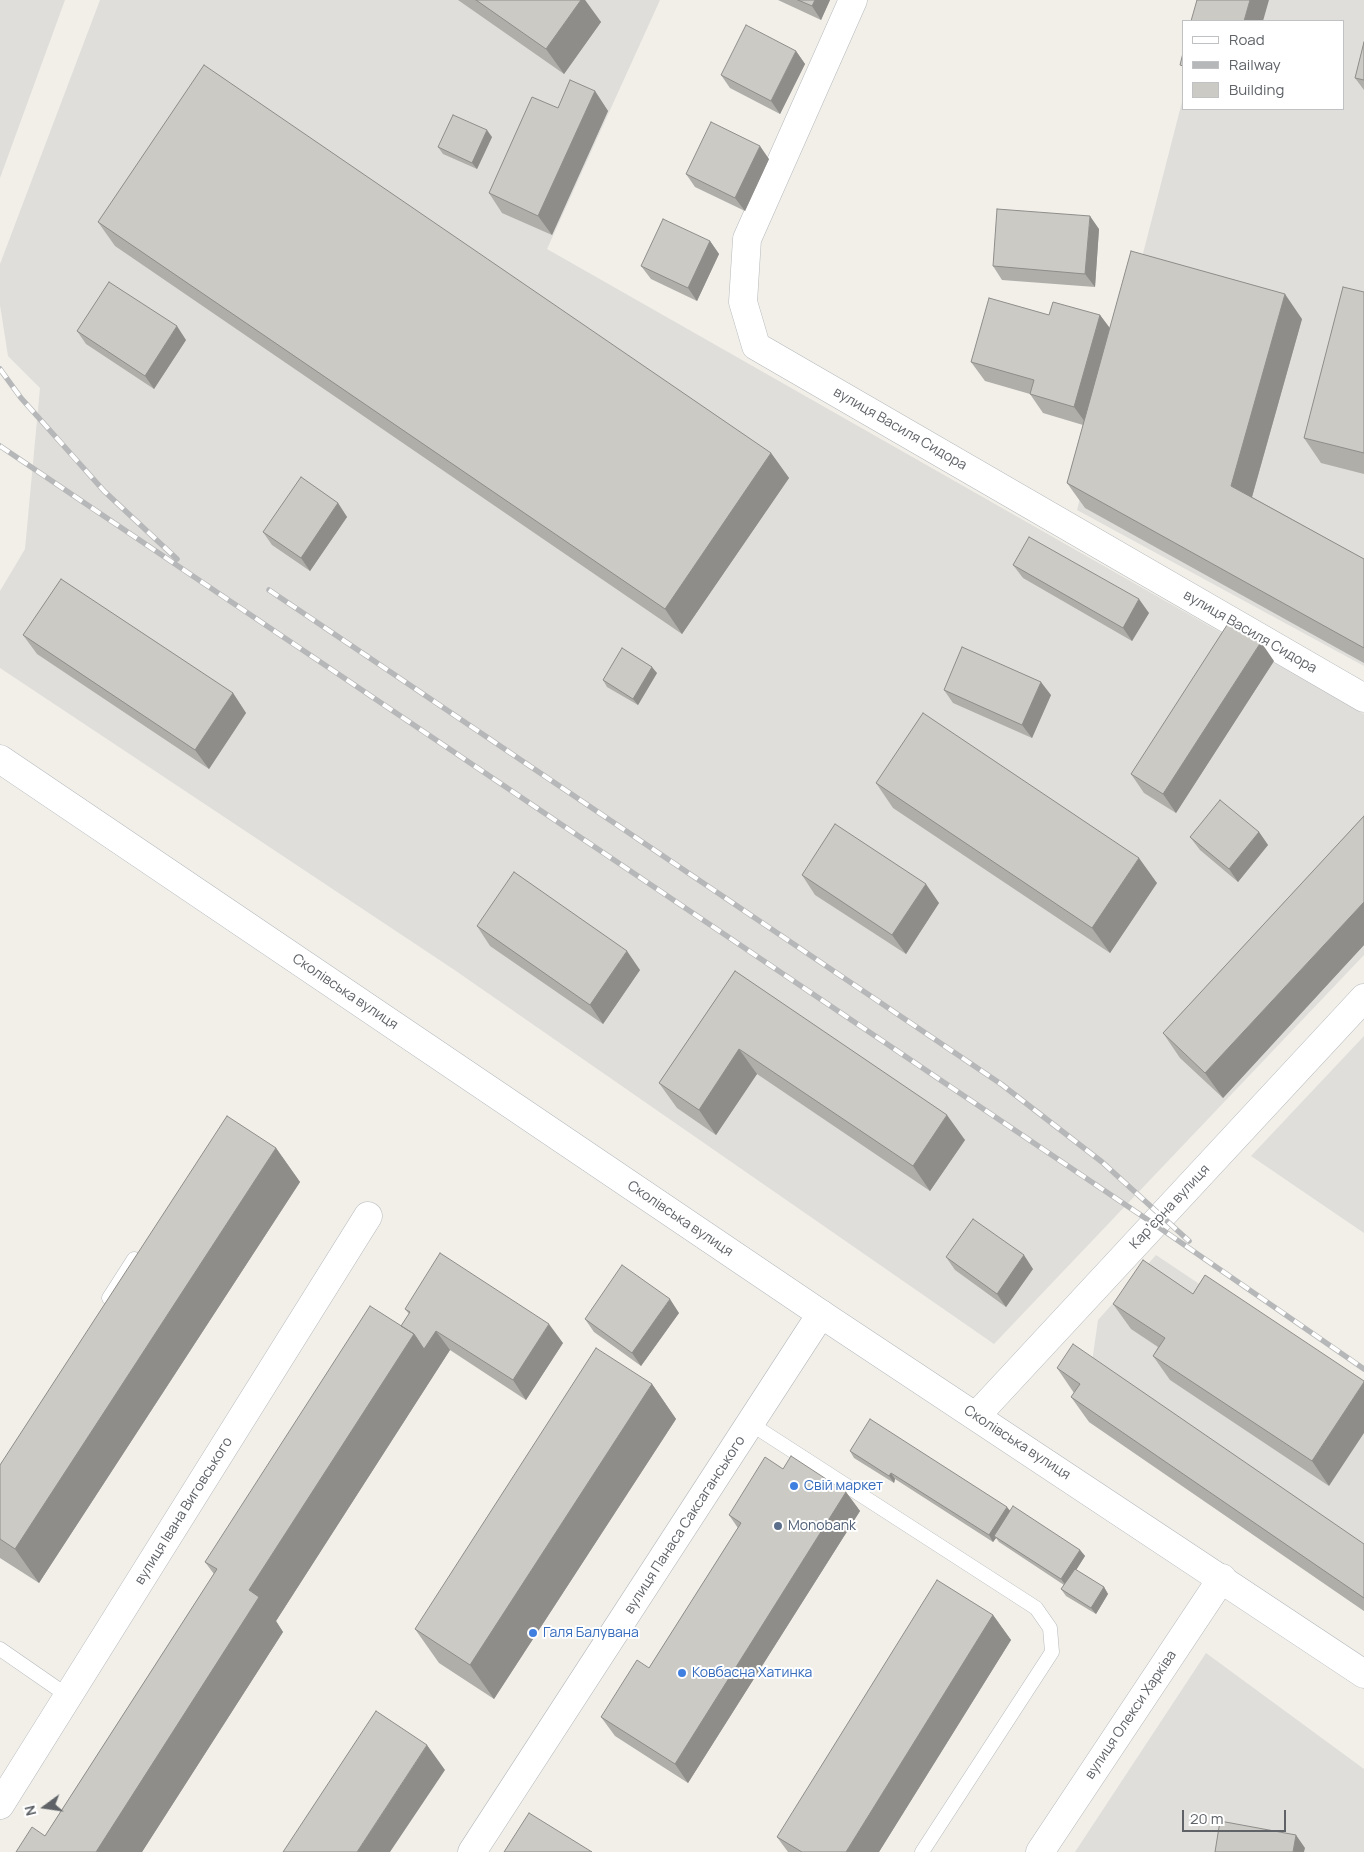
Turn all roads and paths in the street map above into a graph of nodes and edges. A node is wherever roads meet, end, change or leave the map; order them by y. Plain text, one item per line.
1 (853, 0) edge
2 (1364, 698) edge
3 (0, 758) edge
4 (1364, 998) edge
5 (368, 1216) dead end
6 (134, 1259) edge
7 (102, 1309) edge
8 (821, 1314) junction
9 (976, 1416) junction
10 (751, 1424) junction
11 (1222, 1578) junction
12 (0, 1650) edge
13 (1364, 1674) edge
14 (68, 1696) junction
15 (0, 1805) edge
16 (472, 1852) edge
17 (922, 1852) edge
18 (1040, 1852) edge

1 - 2 street, вулиця Василя Сидора
3 - 8 street, Сколівська вулиця
4 - 9 street, Карʼєрна вулиця
5 - 14 street, вулиця Івана Виговського
6 - 7 lane
8 - 9 street, Сколівська вулиця
8 - 10 street, вулиця Панаса Саксаганського
9 - 11 street, Сколівська вулиця
10 - 16 street, вулиця Панаса Саксаганського
10 - 17 lane, вулиця Панаса Саксаганського
11 - 13 street, Сколівська вулиця
11 - 18 street, вулиця Олекси Харківа
12 - 14 lane
14 - 15 street, вулиця Івана Виговського

